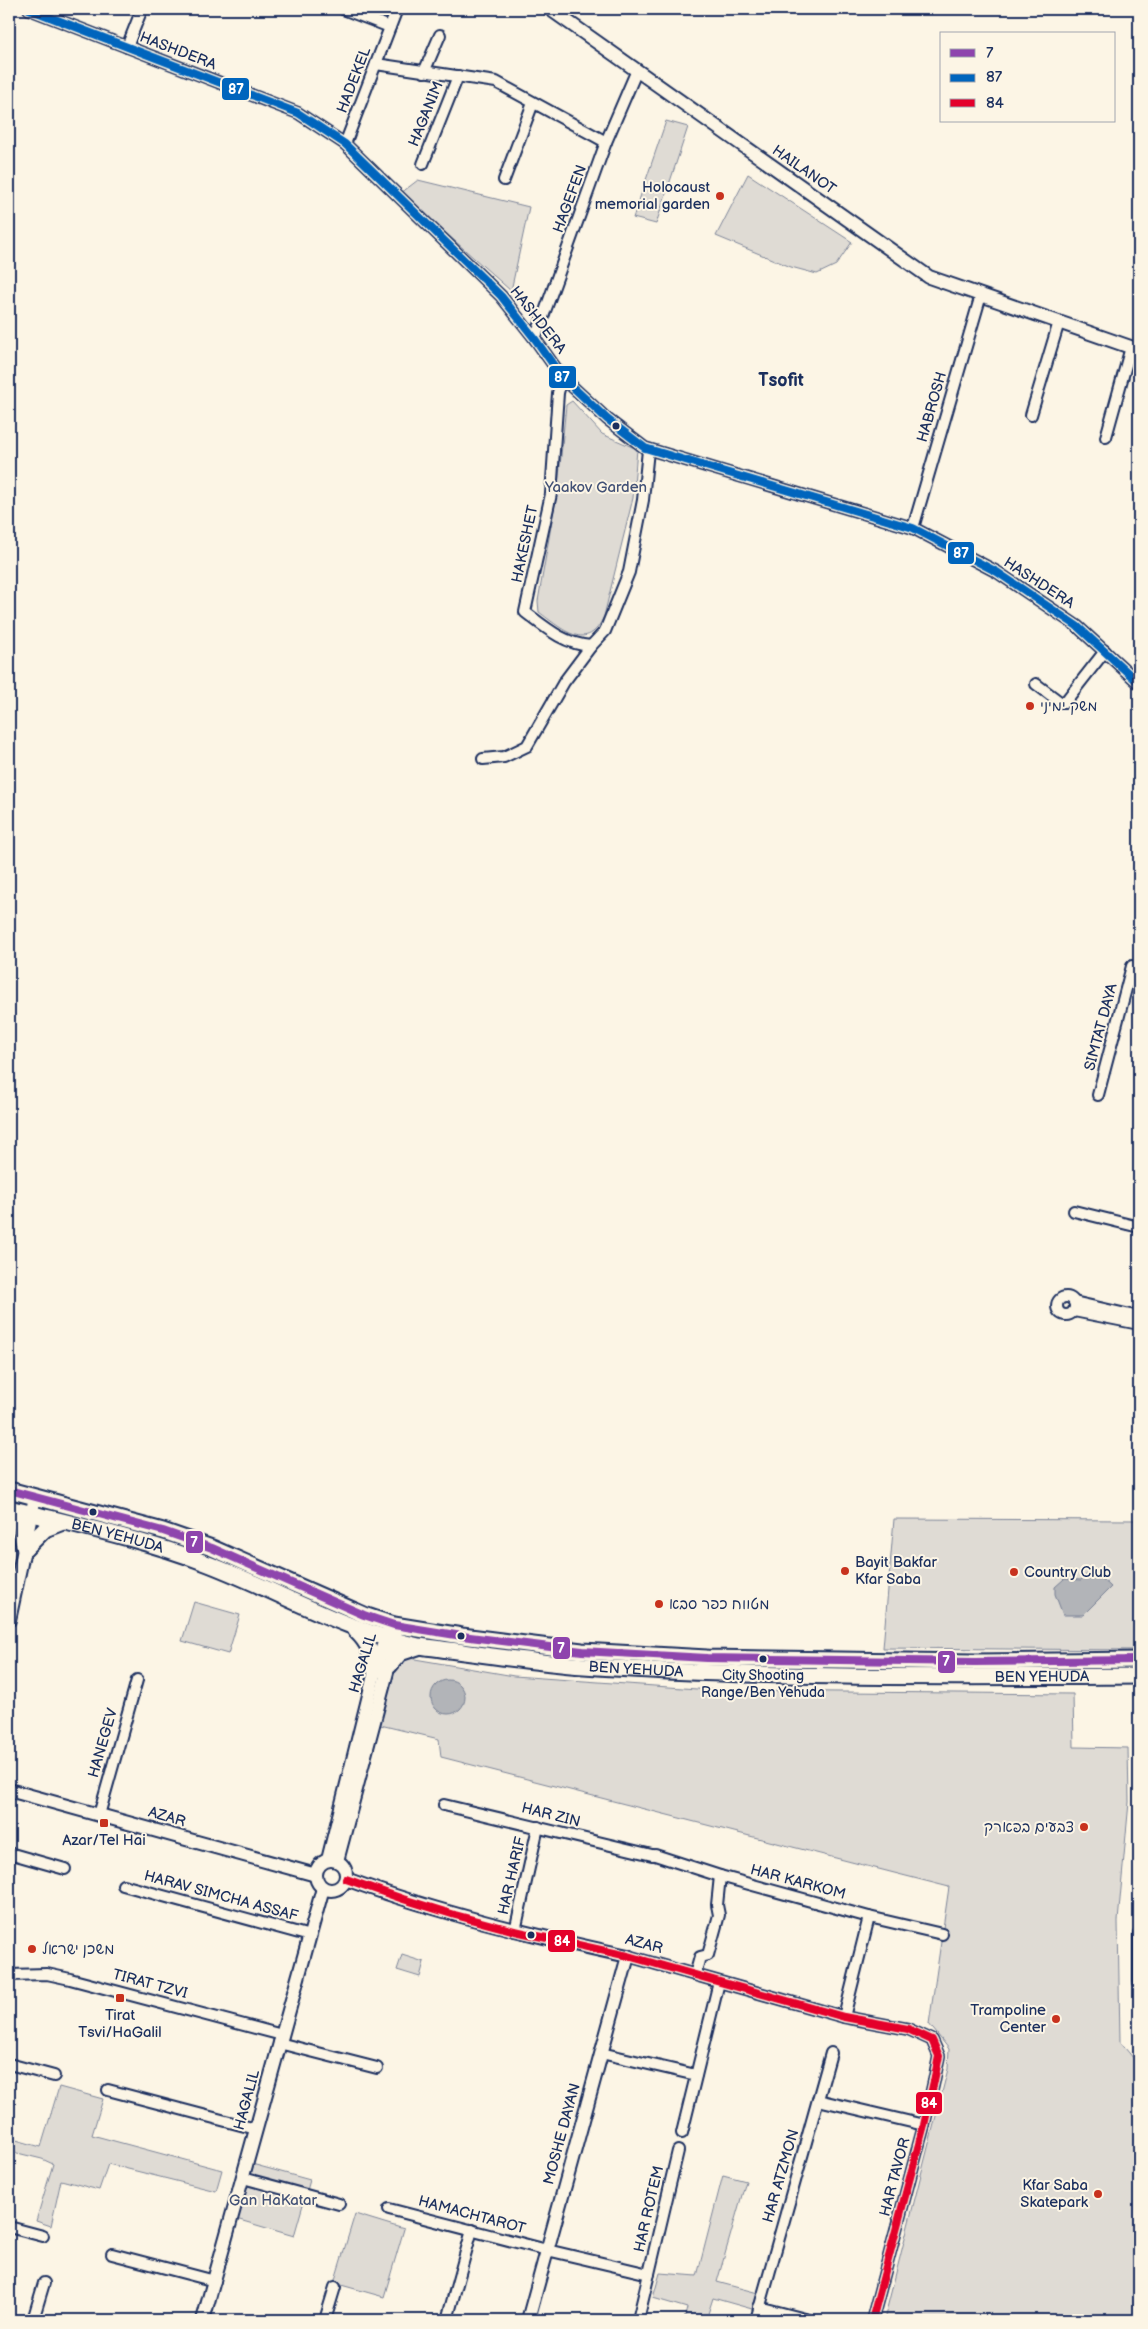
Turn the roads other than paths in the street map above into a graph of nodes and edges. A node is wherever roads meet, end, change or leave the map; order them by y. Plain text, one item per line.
1 (29, 9) edge
2 (142, 9) edge
3 (343, 9) edge
4 (397, 9) edge
5 (550, 9) edge
6 (390, 27) junction
7 (440, 35) dead end
8 (127, 47) junction
9 (376, 64) junction
10 (637, 70) junction
11 (424, 72) junction
12 (458, 76) junction
13 (533, 103) junction
14 (606, 142) junction
15 (345, 144) junction
16 (423, 164) dead end
17 (504, 180) dead end
18 (981, 295) junction
19 (1059, 322) junction
20 (535, 339) junction
21 (1135, 349) edge
22 (562, 376) junction
23 (1031, 415) dead end
24 (1106, 437) dead end
25 (648, 450) junction
26 (913, 528) junction
27 (591, 646) junction
28 (1105, 651) junction
29 (1139, 682) edge
30 (1036, 684) dead end
31 (483, 759) dead end
32 (1136, 967) edge
33 (1098, 1095) dead end
34 (1074, 1211) dead end
35 (1139, 1226) edge
36 (1139, 1317) edge
37 (1139, 1324) edge
38 (9, 1490) edge
39 (35, 1497) junction
40 (9, 1510) edge
41 (32, 1514) junction
42 (62, 1522) junction
43 (25, 1549) junction
44 (9, 1620) edge
45 (394, 1625) junction
46 (353, 1628) junction
47 (390, 1640) junction
48 (419, 1646) junction
49 (1139, 1660) edge
50 (382, 1669) junction
51 (1139, 1676) edge
52 (137, 1680) dead end
53 (9, 1790) edge
54 (444, 1805) dead end
55 (98, 1815) junction
56 (538, 1827) junction
57 (9, 1853) edge
58 (333, 1860) junction
59 (65, 1869) dead end
60 (316, 1875) junction
61 (720, 1876) junction
62 (346, 1879) junction
63 (123, 1884) dead end
64 (323, 1888) junction
65 (869, 1917) junction
66 (514, 1931) junction
67 (942, 1934) dead end
68 (1139, 1934) edge
69 (310, 1936) junction
70 (628, 1956) junction
71 (9, 1975) edge
72 (695, 1976) junction
73 (719, 1982) junction
74 (1139, 1982) edge
75 (844, 2017) junction
76 (280, 2039) junction
77 (932, 2040) joint
78 (601, 2053) junction
79 (831, 2054) dead end
80 (9, 2064) edge
81 (377, 2068) dead end
82 (696, 2075) junction
83 (54, 2076) dead end
84 (108, 2090) dead end
85 (818, 2100) junction
86 (924, 2125) junction
87 (256, 2129) junction
88 (682, 2133) dead end
89 (678, 2151) dead end
90 (242, 2178) junction
91 (340, 2204) dead end
92 (389, 2209) dead end
93 (9, 2227) edge
94 (472, 2230) junction
95 (43, 2236) dead end
96 (547, 2250) junction
97 (112, 2254) dead end
98 (649, 2274) junction
99 (215, 2281) junction
100 (44, 2283) dead end
101 (335, 2287) dead end
102 (759, 2307) junction
103 (33, 2320) edge
104 (203, 2320) edge
105 (325, 2320) edge
106 (447, 2320) edge
107 (528, 2320) edge
108 (638, 2320) edge
109 (756, 2320) edge
110 (809, 2320) edge
111 (872, 2320) edge

1 - 8 street, HASHDERA
2 - 8 street
3 - 6 street
4 - 6 street, HADEKEL
5 - 10 street, HAILANOT
6 - 9 street, HADEKEL
7 - 11 street, HAGANIM
8 - 15 street, HASHDERA
9 - 11 street, HAGANIM
9 - 15 street, HADEKEL
10 - 14 street, HAGEFEN
10 - 18 street, HAILANOT
11 - 12 street, HAGANIM
12 - 13 street, HAGANIM
12 - 16 street, HAGANIM
13 - 14 street, HAGANIM
13 - 17 street
14 - 20 street, HAGEFEN
15 - 20 street, HASHDERA
18 - 19 street, HAILANOT
18 - 26 street, HABROSH
19 - 21 street, HAILANOT
19 - 23 street
20 - 22 street, HASHDERA
21 - 24 street, HAILANOT
22 - 25 street, HASHDERA
22 - 27 street, HAKESHET
25 - 26 street, HASHDERA
25 - 27 street
26 - 28 street, HASHDERA
27 - 31 street
28 - 29 street, HASHDERA
28 - 30 street
32 - 33 street, SIMTAT DAYA
34 - 35 street
36 - 37 street
38 - 39 main road, BEN YEHUDA
39 - 41 street
39 - 45 main road, BEN YEHUDA
40 - 41 main road, BEN YEHUDA
40 - 43 main road
41 - 42 main road, BEN YEHUDA
41 - 43 street
42 - 43 main road
42 - 46 main road, BEN YEHUDA
43 - 44 street
45 - 47 street, HAGALIL
45 - 49 main road, BEN YEHUDA
46 - 47 main road, BEN YEHUDA
46 - 50 main road
47 - 48 main road, BEN YEHUDA
47 - 50 street, HAGALIL
48 - 50 main road
48 - 51 main road, BEN YEHUDA
50 - 58 street, HAGALIL
52 - 55 street, HANEGEV
53 - 55 street, AZAR
54 - 56 street, HAR ZIN
55 - 60 street, AZAR
56 - 61 street, HAR ZIN
56 - 66 street, HAR HARIF
57 - 59 street
58 - 60 street
58 - 62 street
60 - 64 street
61 - 65 street, HAR KARKOM
61 - 72 street
62 - 64 street
62 - 66 street, AZAR
63 - 69 street, HARAV SIMCHA ASSAF
64 - 69 street, HAGALIL
65 - 67 street, HAR KARKOM
65 - 75 street
66 - 70 street, AZAR
68 - 74 street
69 - 76 street, HAGALIL
70 - 72 street, AZAR
70 - 78 street, MOSHE DAYAN
71 - 76 street, TIRAT TZVI
72 - 73 street, AZAR
73 - 75 street, AZAR
73 - 82 street
75 - 77 street, AZAR
76 - 81 street, TIRAT TZVI
76 - 87 street, HAGALIL
77 - 86 street, HAR TAVOR
78 - 82 street
78 - 96 street, MOSHE DAYAN
79 - 85 street, HAR ATZMON
80 - 83 street
82 - 88 street
84 - 87 street
85 - 86 street
85 - 102 street, HAR ATZMON
86 - 111 street, HAR TAVOR
87 - 90 street, HAGALIL
89 - 98 street, HAR ROTEM
90 - 91 street
90 - 99 street, HAGALIL
92 - 94 street, HAMACHTAROT
93 - 95 street
94 - 96 street, HAMACHTAROT
94 - 106 street
96 - 98 street, HAR ROTEM
96 - 107 street, MOSHE DAYAN
97 - 99 street
98 - 108 street, HAR ROTEM
99 - 104 street, HAGALIL
100 - 103 street
101 - 105 street
102 - 109 street, HAR ATZMON
102 - 110 street

